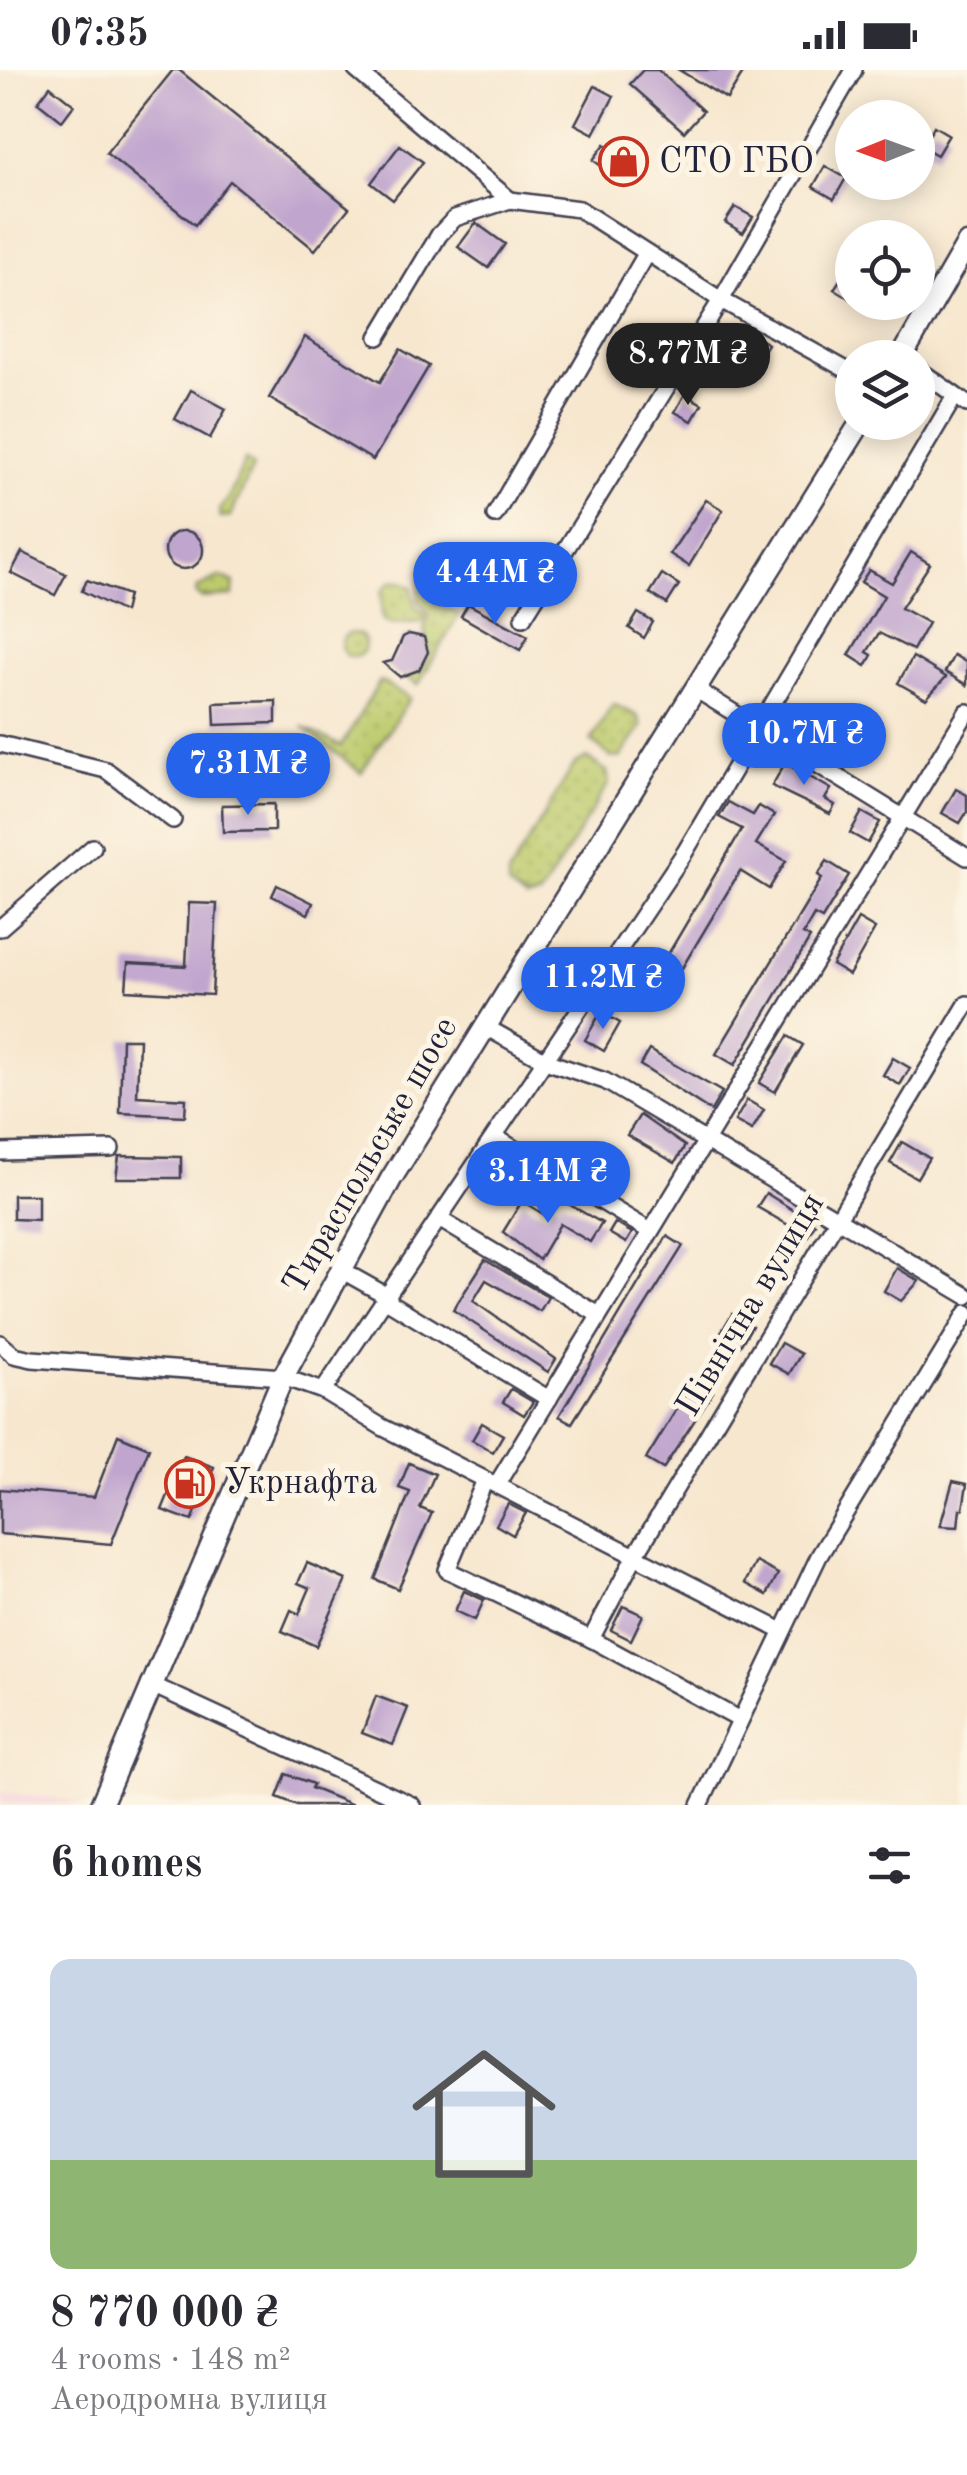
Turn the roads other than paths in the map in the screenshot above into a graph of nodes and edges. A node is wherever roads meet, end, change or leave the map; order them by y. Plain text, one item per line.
1 (356, 70) edge
2 (854, 70) edge
3 (510, 200) junction
4 (967, 244) edge
5 (640, 250) junction
6 (721, 300) junction
7 (378, 337) dead end
8 (911, 340) edge
9 (835, 364) edge
10 (935, 381) edge
11 (961, 400) edge
12 (849, 440) edge
13 (495, 515) dead end
14 (523, 618) dead end
15 (697, 690) junction
16 (967, 712) edge
17 (758, 731) junction
18 (0, 744) edge
19 (905, 819) junction
20 (173, 820) dead end
21 (93, 847) dead end
22 (967, 858) edge
23 (0, 928) edge
24 (967, 1004) edge
25 (484, 1026) junction
26 (548, 1062) junction
27 (495, 1138) junction
28 (706, 1140) junction
29 (111, 1149) dead end
30 (0, 1152) edge
31 (439, 1219) junction
32 (838, 1219) junction
33 (650, 1232) junction
34 (341, 1270) junction
35 (967, 1296) edge
36 (388, 1299) junction
37 (967, 1313) edge
38 (600, 1316) junction
39 (0, 1343) edge
40 (283, 1376) junction
41 (323, 1391) junction
42 (549, 1399) junction
43 (491, 1482) junction
44 (635, 1556) junction
45 (780, 1630) junction
46 (591, 1639) junction
47 (150, 1684) junction
48 (740, 1720) junction
49 (101, 1805) edge
50 (412, 1805) edge
51 (700, 1805) edge

1 - 3 street
2 - 6 street
3 - 5 street
3 - 7 street
4 - 8 main road
5 - 6 street
5 - 13 street
6 - 9 street
6 - 14 street
10 - 11 street
11 - 17 street
12 - 15 main road, Тираспольське шосе
15 - 17 street
15 - 25 main road, Тираспольське шосе
16 - 19 street
17 - 19 street
17 - 26 street
18 - 20 street
19 - 22 street
19 - 28 street
21 - 23 street
24 - 32 street, Північна вулиця
25 - 26 street
25 - 34 main road, Тираспольське шосе
26 - 27 street
26 - 28 street
27 - 31 street
27 - 33 street
28 - 32 street
28 - 33 street
29 - 30 street
31 - 36 street
31 - 38 street
32 - 35 street
32 - 44 street, Північна вулиця
33 - 38 street
34 - 36 street
34 - 40 main road, Тираспольське шосе
36 - 41 street
36 - 42 street
37 - 45 street
38 - 42 street
39 - 40 street
40 - 41 street
40 - 47 main road, Тираспольське шосе
41 - 43 street
42 - 43 street
43 - 44 street
43 - 46 street
44 - 45 street
44 - 46 street, Північна вулиця
45 - 48 street
46 - 48 street
47 - 49 main road, Тираспольське шосе
47 - 50 street
48 - 51 street

